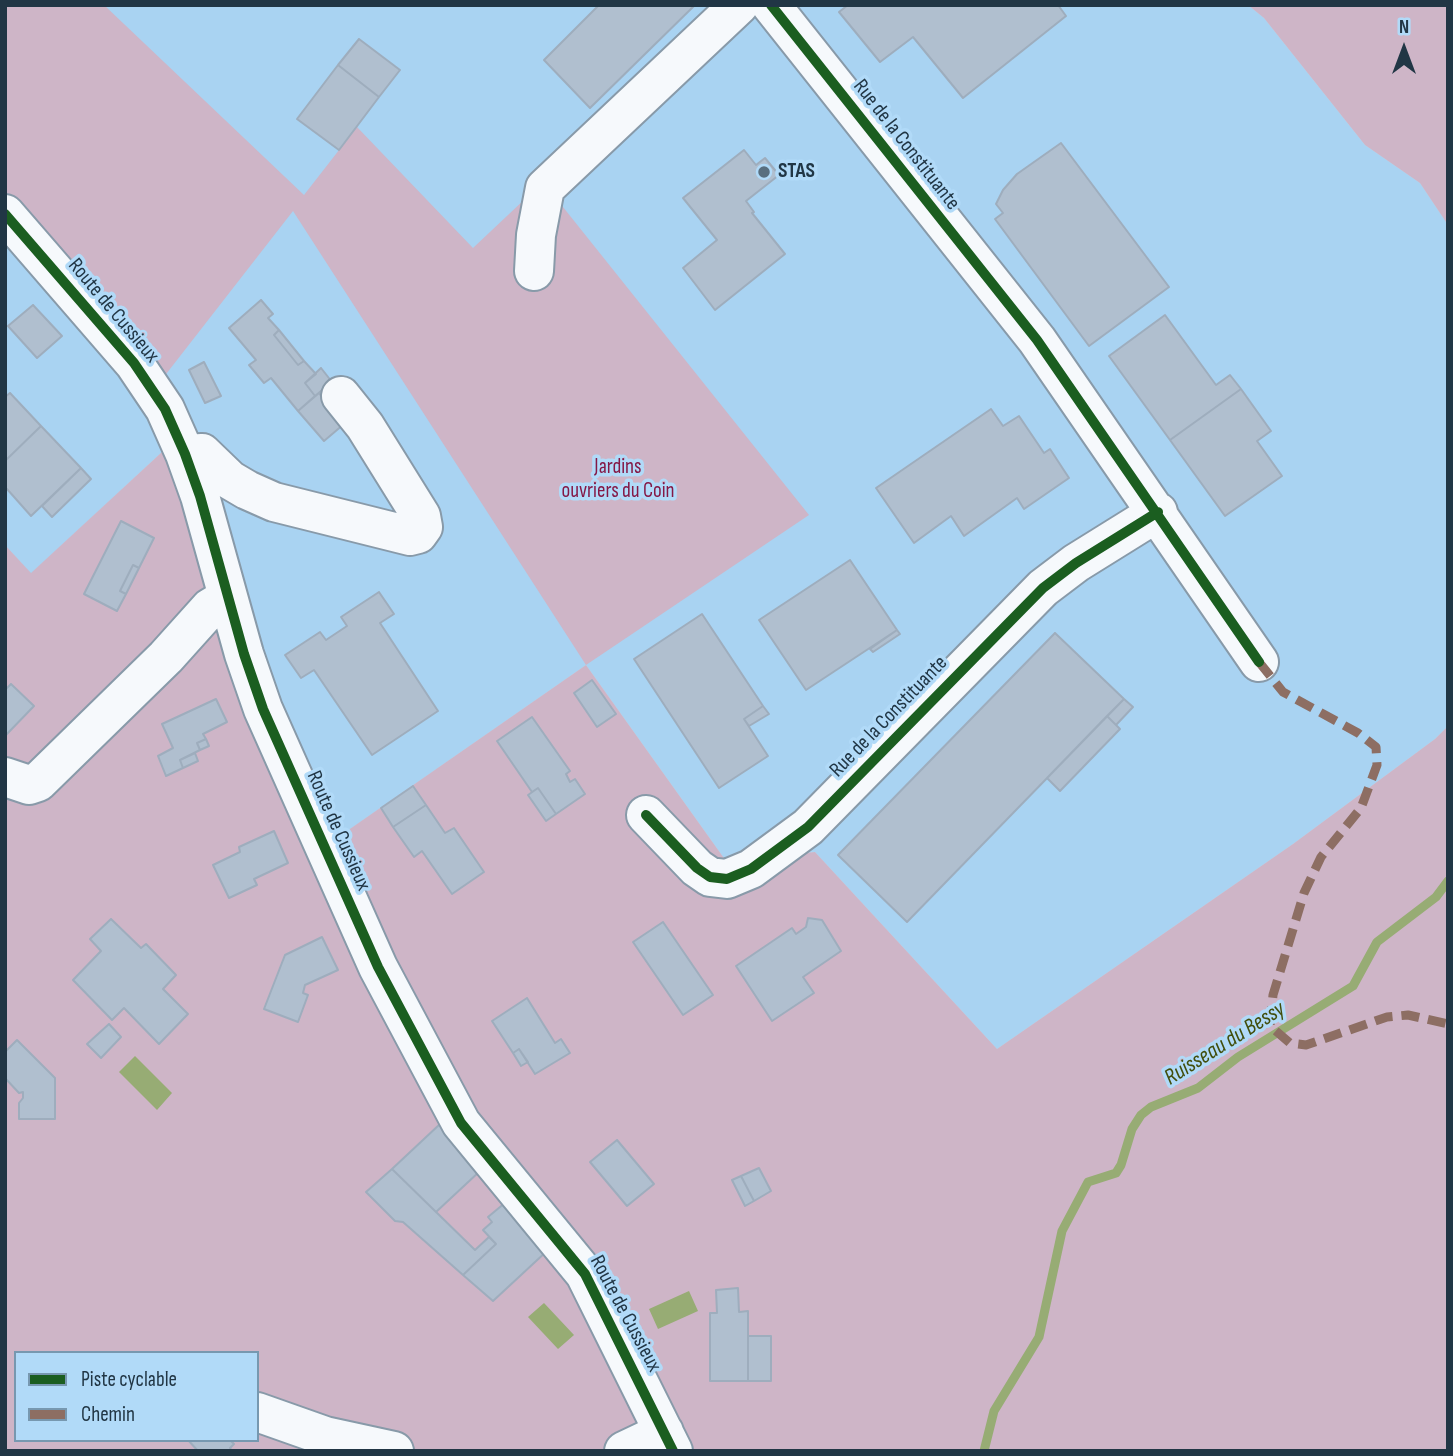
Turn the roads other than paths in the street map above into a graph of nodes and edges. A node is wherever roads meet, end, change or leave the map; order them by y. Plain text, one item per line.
1 (739, 5) edge
2 (771, 5) edge
3 (5, 215) edge
4 (534, 271) dead end
5 (341, 396) dead end
6 (185, 454) junction
7 (1158, 512) junction
8 (228, 597) junction
9 (1259, 662) dead end
10 (5, 777) edge
11 (646, 815) dead end
12 (259, 1413) edge
13 (668, 1441) edge
14 (394, 1451) edge
15 (624, 1451) edge

1 - 4 street
2 - 7 street, Rue de la Constituante
3 - 6 street, Route de Cussieux
5 - 6 street
6 - 8 street, Route de Cussieux
7 - 9 street, Rue de la Constituante
7 - 11 street, Rue de la Constituante
8 - 10 street
8 - 13 street, Route de Cussieux
12 - 14 street
13 - 15 street

